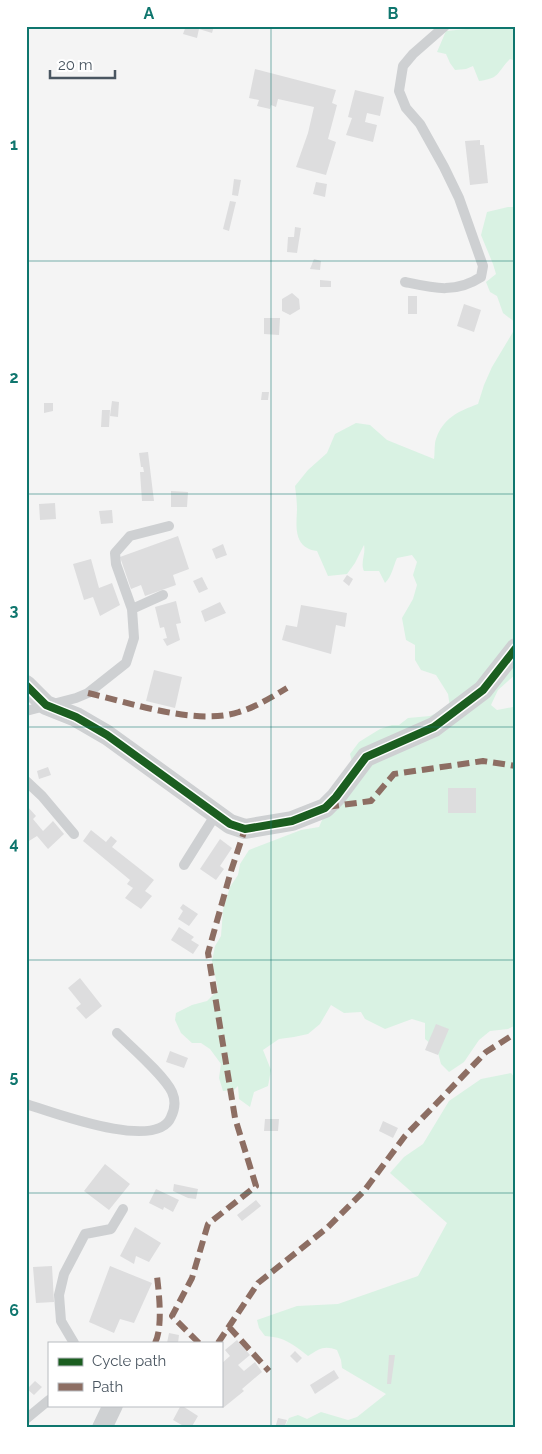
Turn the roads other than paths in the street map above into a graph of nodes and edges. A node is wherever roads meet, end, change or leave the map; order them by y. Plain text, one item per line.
1 (444, 26) edge
2 (405, 282) dead end
3 (169, 526) dead end
4 (163, 595) dead end
5 (132, 609) junction
6 (516, 648) edge
7 (26, 685) edge
8 (46, 705) junction
9 (26, 711) edge
10 (26, 781) edge
11 (216, 814) junction
12 (74, 834) dead end
13 (184, 865) dead end
14 (117, 1033) dead end
15 (26, 1104) edge
16 (123, 1209) dead end
17 (73, 1342) edge
18 (48, 1401) edge
19 (113, 1406) edge
20 (26, 1420) edge
21 (102, 1428) edge

1 - 2 lane
3 - 5 lane
4 - 5 lane
5 - 8 lane
6 - 11 street
7 - 8 street
8 - 9 lane
8 - 11 street
10 - 12 lane
11 - 13 lane
14 - 15 lane
16 - 17 lane
18 - 20 lane
19 - 21 street

